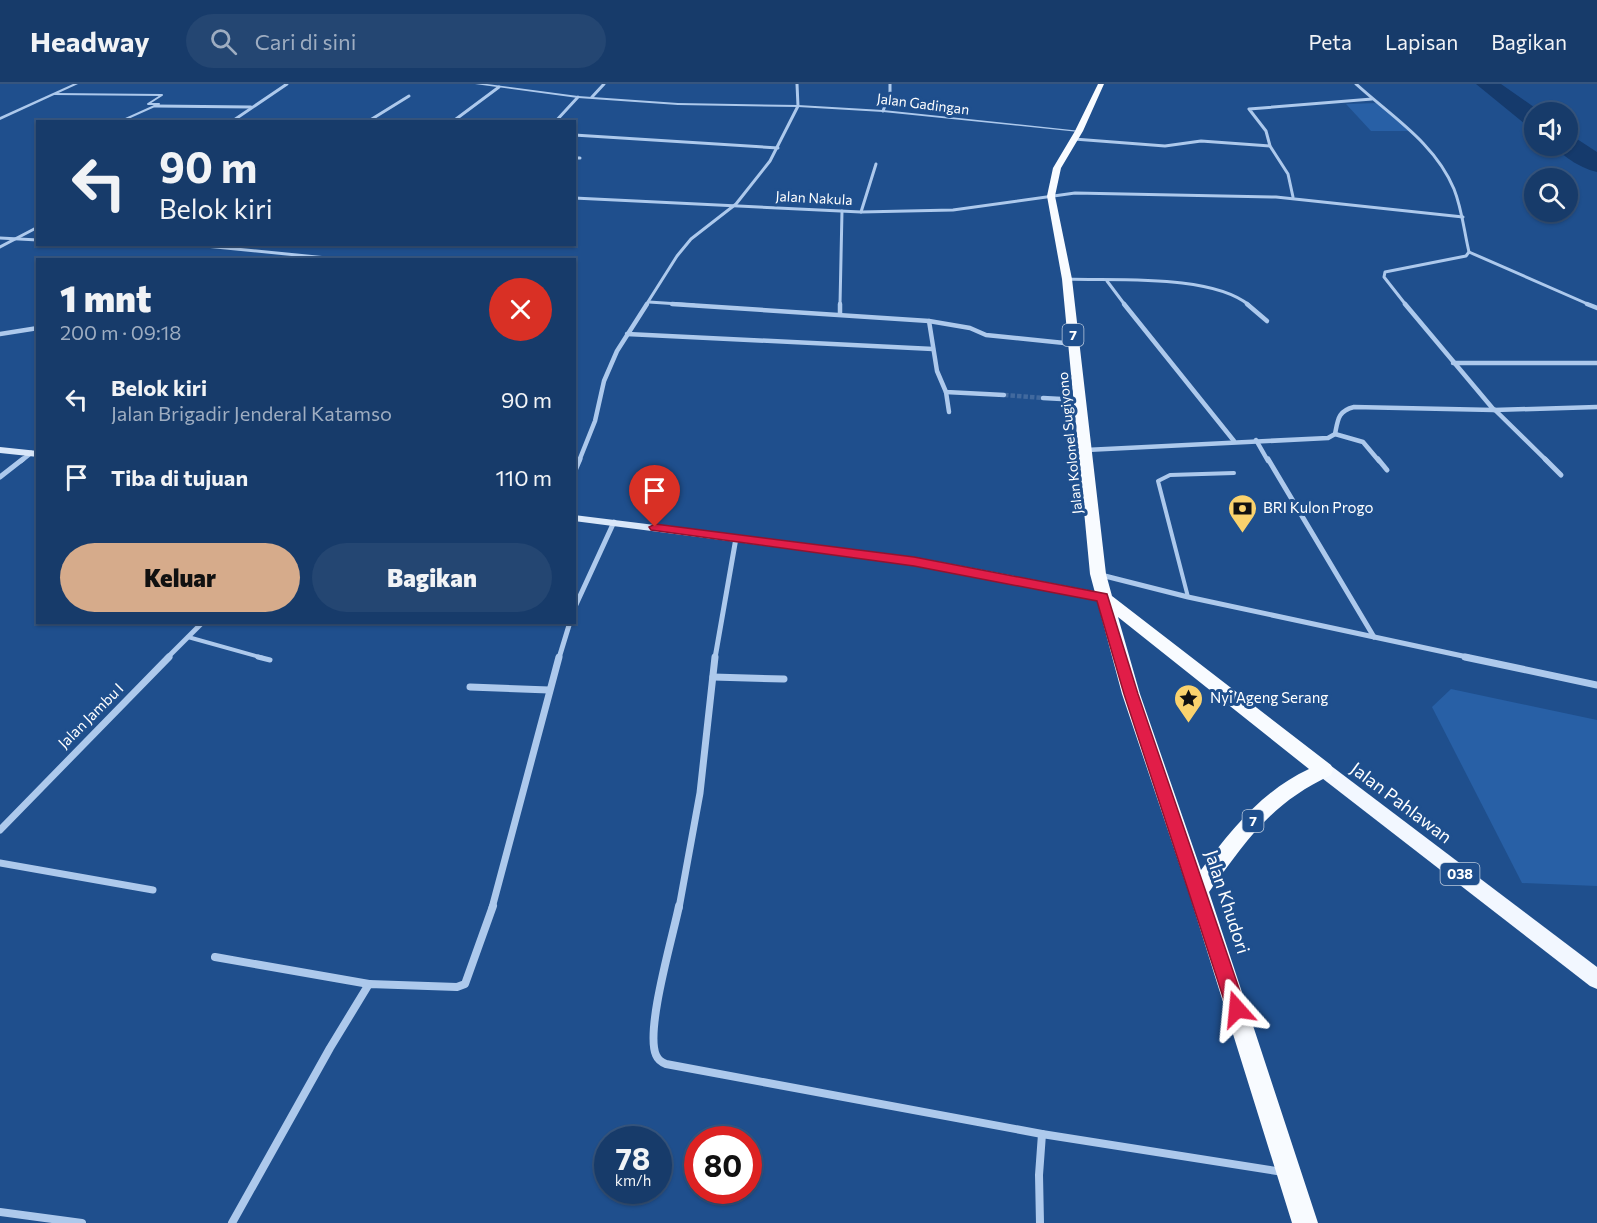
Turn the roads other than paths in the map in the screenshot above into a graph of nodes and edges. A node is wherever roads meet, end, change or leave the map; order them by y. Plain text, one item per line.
1 (76, 84) edge
2 (287, 84) edge
3 (477, 84) edge
4 (604, 84) edge
5 (797, 84) edge
6 (890, 84) edge
7 (1101, 84) edge
8 (1356, 84) edge
9 (490, 85) edge
10 (499, 87) junction
11 (54, 93) junction
12 (409, 96) dead end
13 (578, 97) junction
14 (592, 98) junction
15 (1372, 99) junction
16 (155, 106) junction
17 (798, 106) junction
18 (251, 107) junction
19 (883, 111) junction
20 (0, 119) edge
21 (123, 120) edge
22 (234, 120) edge
23 (370, 120) edge
24 (455, 120) edge
25 (557, 120) edge
26 (576, 135) edge
27 (1076, 135) junction
28 (1270, 146) junction
29 (778, 148) junction
30 (576, 158) edge
31 (580, 158) dead end
32 (876, 164) dead end
33 (1051, 196) junction
34 (1293, 197) junction
35 (576, 198) edge
36 (736, 204) junction
37 (842, 211) junction
38 (861, 212) junction
39 (1463, 217) junction
40 (36, 227) edge
41 (0, 238) edge
42 (16, 239) junction
43 (36, 240) edge
44 (205, 246) edge
45 (0, 247) edge
46 (1468, 252) junction
47 (327, 258) edge
48 (1067, 279) junction
49 (1107, 281) junction
50 (649, 302) junction
51 (1597, 308) edge
52 (840, 314) junction
53 (929, 321) junction
54 (1267, 321) dead end
55 (36, 328) edge
56 (0, 334) edge
57 (627, 334) junction
58 (1074, 345) junction
59 (933, 349) junction
60 (1453, 363) junction
61 (1597, 363) edge
62 (946, 392) junction
63 (1005, 396) tunnel mouth
64 (1043, 398) tunnel mouth
65 (1080, 400) junction
66 (1597, 407) edge
67 (1494, 410) junction
68 (949, 411) dead end
69 (1335, 434) junction
70 (1256, 440) junction
71 (1234, 441) junction
72 (0, 450) edge
73 (1086, 450) junction
74 (34, 454) edge
75 (576, 468) edge
76 (1387, 470) dead end
77 (1234, 473) dead end
78 (1561, 475) dead end
79 (0, 477) edge
80 (576, 518) edge
81 (614, 522) junction
82 (736, 538) junction
83 (1098, 574) junction
84 (1103, 597) junction
85 (1188, 597) junction
86 (576, 605) edge
87 (200, 624) edge
88 (569, 624) edge
89 (188, 637) junction
90 (1374, 637) junction
91 (270, 660) dead end
92 (713, 677) junction
93 (784, 679) dead end
94 (1597, 686) edge
95 (470, 687) dead end
96 (549, 690) junction
97 (1324, 770) junction
98 (0, 830) edge
99 (0, 863) edge
100 (153, 890) dead end
101 (1198, 890) junction
102 (215, 957) dead end
103 (1597, 979) edge
104 (369, 984) junction
105 (1042, 1134) junction
106 (1289, 1173) junction
107 (0, 1212) edge
108 (82, 1223) edge
109 (232, 1223) edge
110 (1040, 1223) edge
111 (1305, 1223) edge

1 - 11 street
2 - 18 street
3 - 9 street, Jalan Gadingan
4 - 14 street
5 - 17 street
6 - 19 street
7 - 27 highway, Jalan Kolonel Sugiyono / 7
8 - 15 street
9 - 10 street, Jalan Gadingan
10 - 13 street, Jalan Gadingan
10 - 24 street
11 - 16 lane
11 - 20 street
12 - 23 street
13 - 14 street, Jalan Gadingan
13 - 25 street
14 - 17 street, Jalan Gadingan
15 - 28 street
15 - 39 street
16 - 18 street
16 - 21 lane
17 - 19 street, Jalan Gadingan
17 - 29 street
18 - 22 street
19 - 27 street, Jalan Gadingan
26 - 29 street
27 - 28 street
27 - 33 highway, Jalan Kolonel Sugiyono / 7
28 - 34 street
29 - 36 street
30 - 31 street
32 - 38 street
33 - 34 street, Jalan Nakula
33 - 38 street, Jalan Nakula
33 - 48 highway, Jalan Kolonel Sugiyono / 7
34 - 39 street, Jalan Nakula
35 - 36 street, Jalan Nakula
36 - 37 street, Jalan Nakula
36 - 50 street
37 - 38 street, Jalan Nakula
37 - 52 street
39 - 46 street
40 - 42 street
41 - 42 street
42 - 43 street
42 - 45 street
44 - 47 street
46 - 51 street
46 - 60 street
48 - 49 street
48 - 58 highway, Jalan Kolonel Sugiyono / 7
49 - 54 street
49 - 71 street
50 - 52 street
50 - 57 street
52 - 53 street
53 - 58 street
53 - 59 street
55 - 56 street
57 - 59 street
57 - 75 street
58 - 65 highway, Jalan Kolonel Sugiyono / 7
59 - 62 street
60 - 61 street
60 - 67 street
62 - 63 street
62 - 68 street
64 - 65 street
65 - 73 highway, Jalan Kolonel Sugiyono / 7
66 - 67 street
67 - 69 street
67 - 78 street
69 - 70 street
69 - 76 street
70 - 71 street
70 - 90 street
71 - 73 street
72 - 74 main road
73 - 83 highway, Jalan Kolonel Sugiyono / 7
74 - 79 street
77 - 85 lane
80 - 81 main road
81 - 82 main road
81 - 86 street
82 - 84 main road
82 - 92 street
83 - 84 highway, Jalan Kolonel Sugiyono / 7
83 - 85 street
84 - 97 highway, Jalan Pahlawan
84 - 101 highway, Jalan Khudori / 7
85 - 90 street
87 - 89 street, Jalan Jambu I
88 - 96 street
89 - 91 lane
89 - 98 street, Jalan Jambu I
90 - 94 street
92 - 93 street
92 - 105 street
95 - 96 street
96 - 104 street
97 - 101 highway, 7
97 - 103 main road, Jalan Pahlawan / 038
99 - 100 street
101 - 106 highway, Jalan Khudori / 7
102 - 104 street
104 - 109 street
105 - 106 street
105 - 110 street
106 - 111 highway, Jalan Khudori / 7
107 - 108 street

